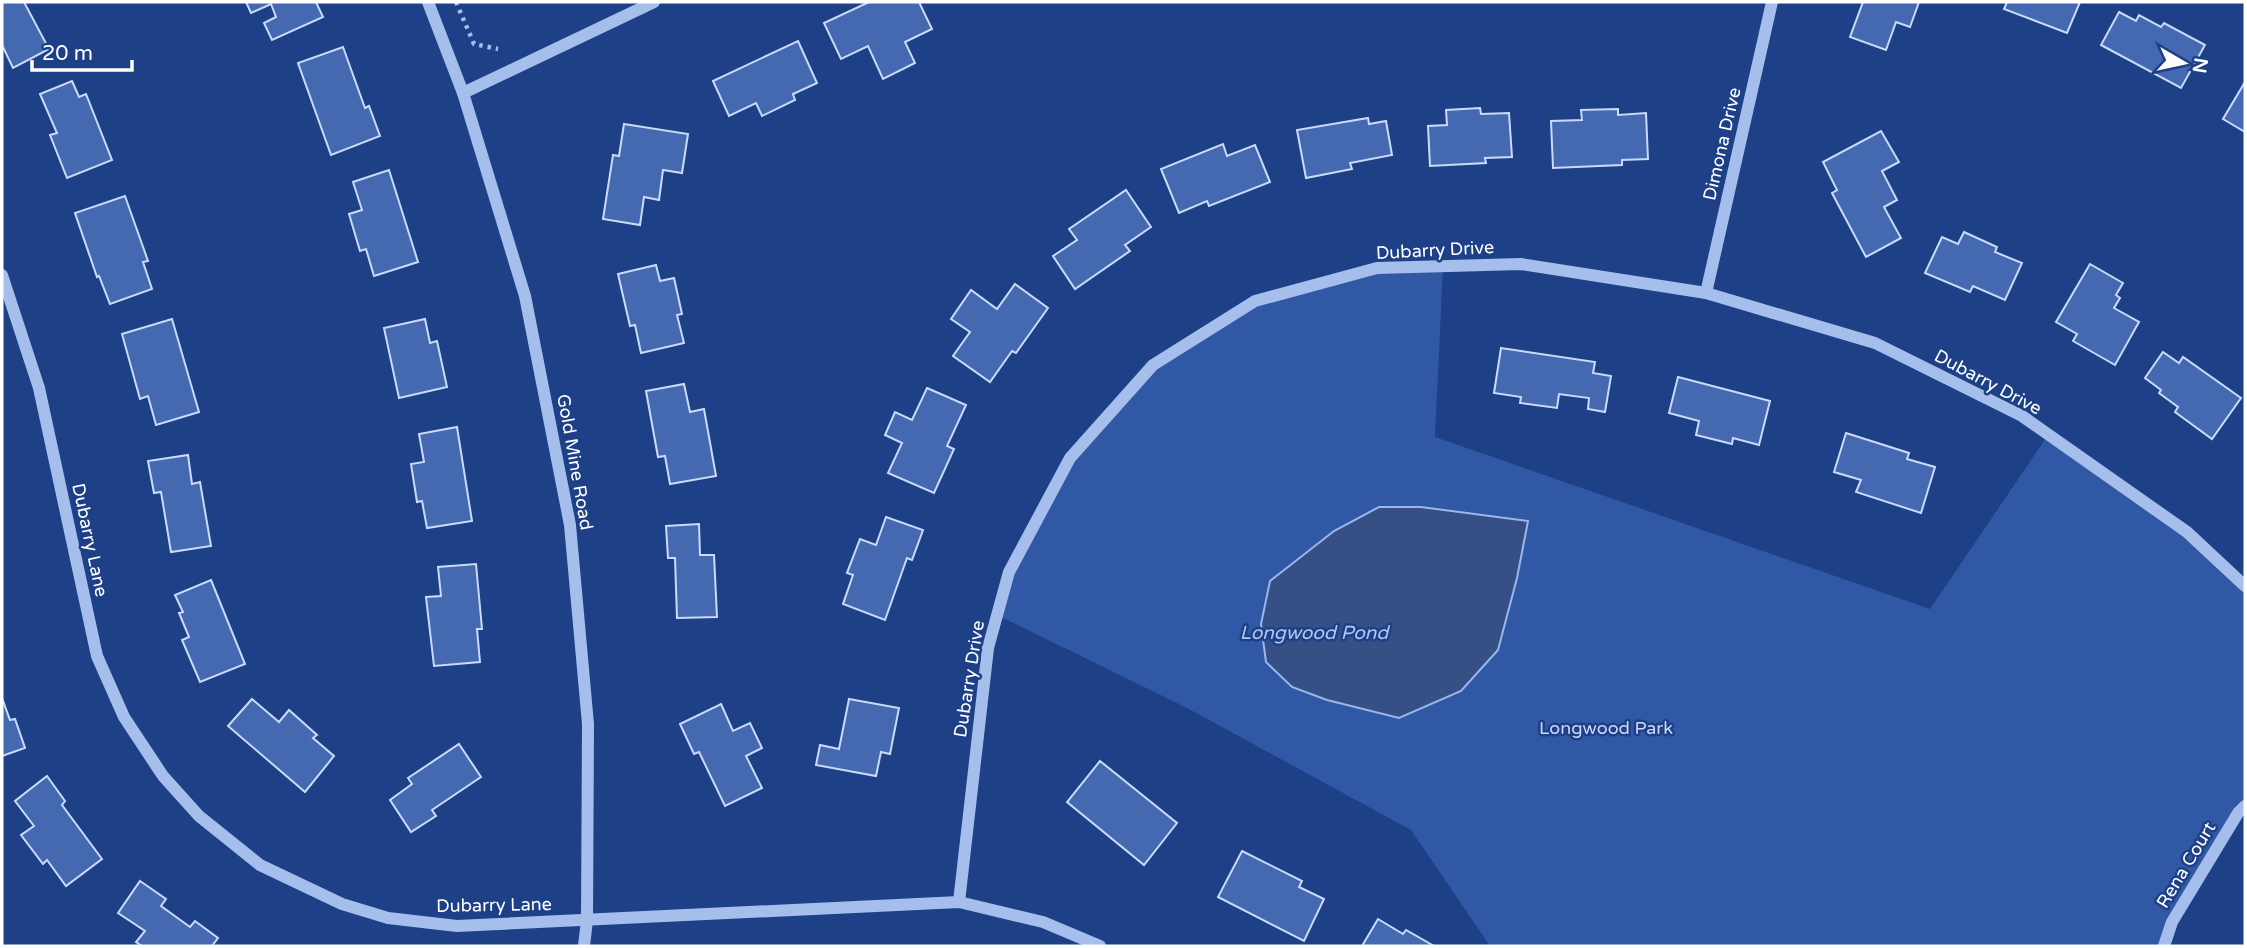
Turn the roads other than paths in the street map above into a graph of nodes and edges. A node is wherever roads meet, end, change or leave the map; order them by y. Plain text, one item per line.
1 (428, 2) edge
2 (654, 2) edge
3 (1772, 2) edge
4 (463, 93) junction
5 (2, 275) edge
6 (1706, 293) junction
7 (2245, 586) edge
8 (2245, 806) edge
9 (958, 902) junction
10 (587, 920) junction
11 (584, 946) edge
12 (1100, 946) edge
13 (2164, 946) edge

1 - 4 street, Gold Mine Road
2 - 4 street
3 - 6 street, Dimona Drive
4 - 10 street, Gold Mine Road
5 - 10 street, Dubarry Lane
6 - 7 street, Dubarry Drive
6 - 9 street, Dubarry Drive
8 - 13 street, Rena Court
9 - 10 street, Dubarry Lane
9 - 12 street, Dubarry Lane
10 - 11 street, Gold Mine Road

